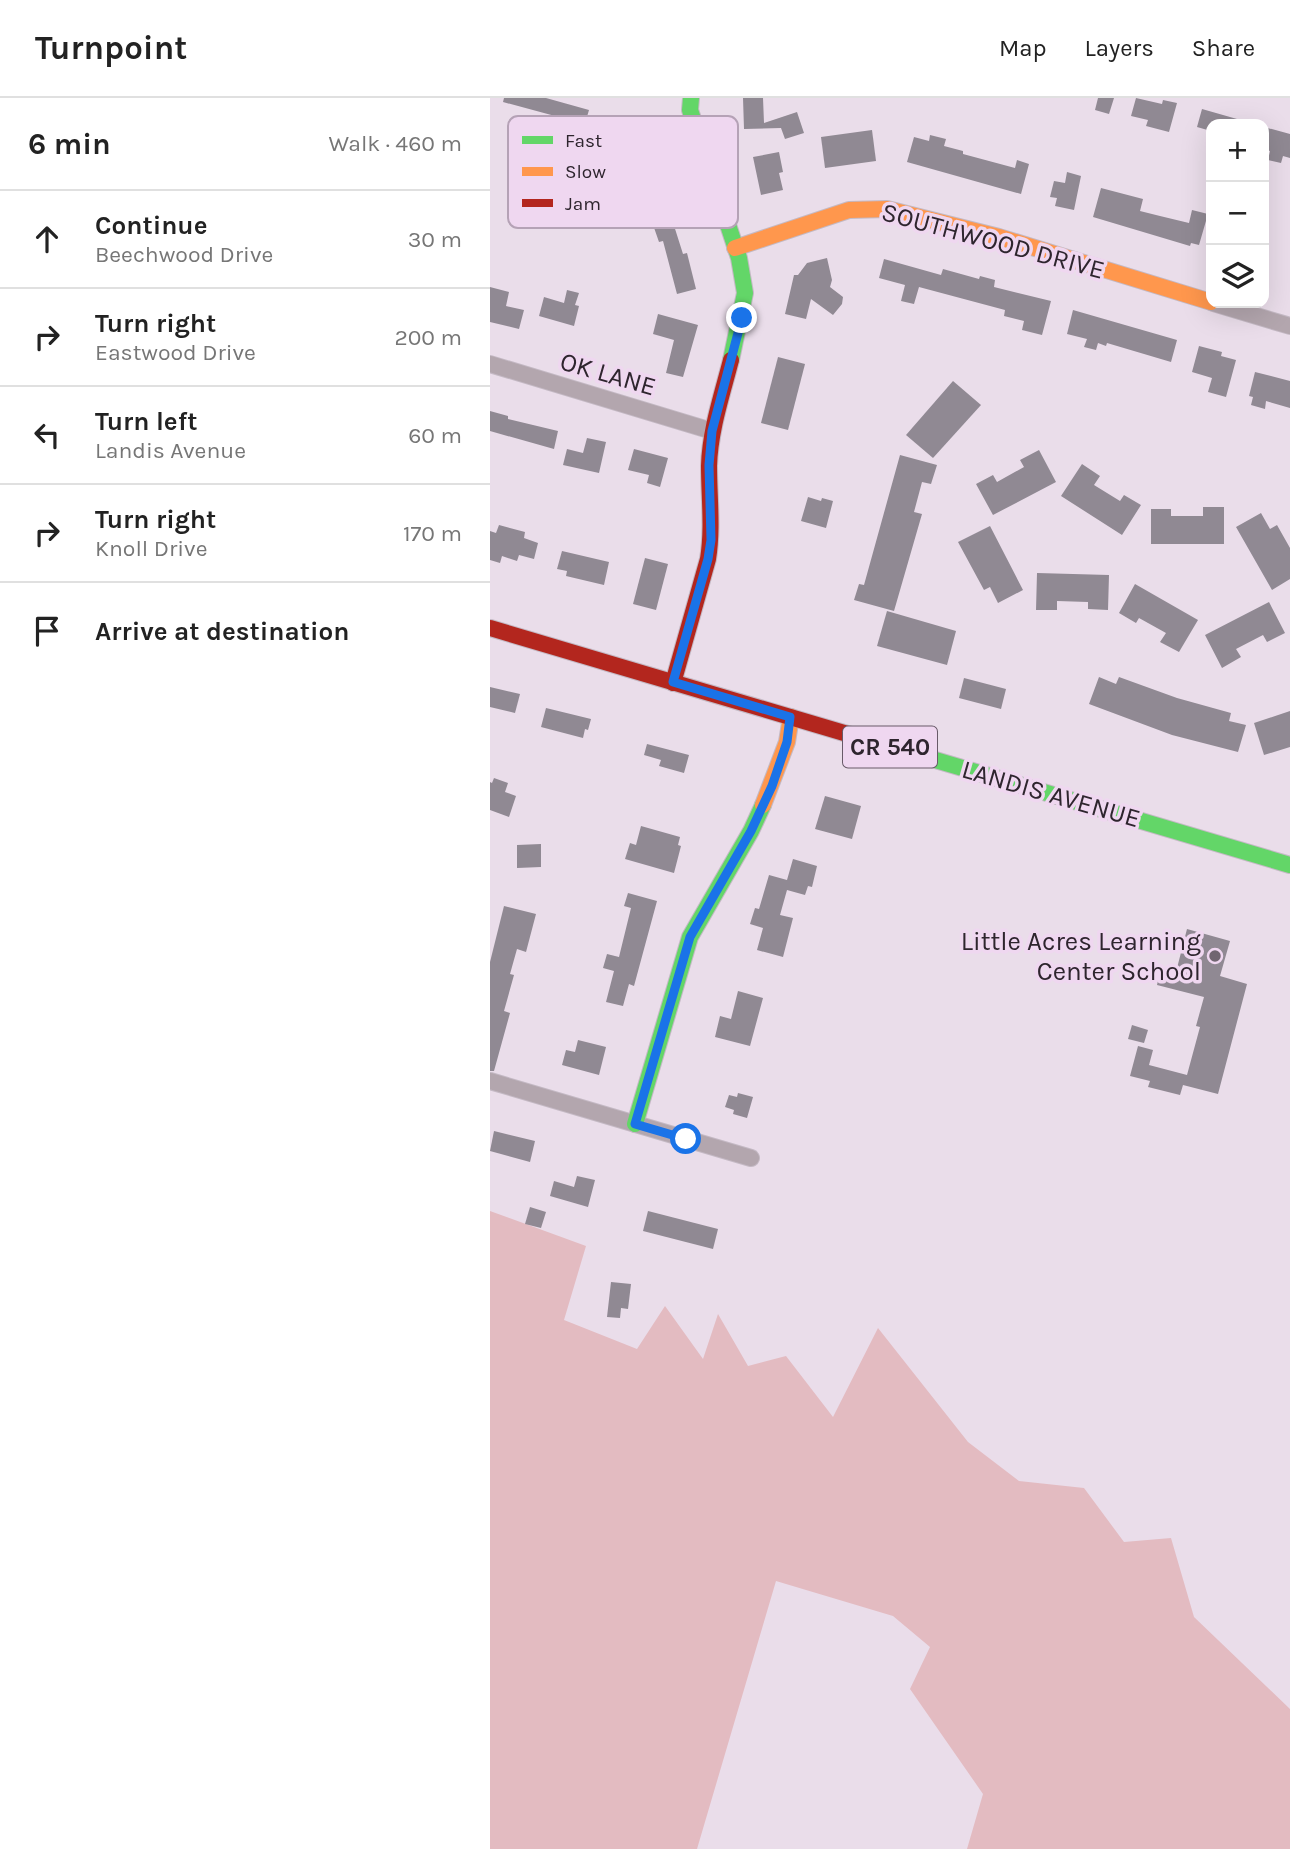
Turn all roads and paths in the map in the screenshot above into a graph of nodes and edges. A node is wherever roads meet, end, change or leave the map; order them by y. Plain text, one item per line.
1 (691, 98) edge
2 (692, 116) edge
3 (728, 228) edge
4 (735, 248) junction
5 (1206, 300) edge
6 (1232, 308) edge
7 (1290, 326) edge
8 (490, 365) edge
9 (712, 431) junction
10 (490, 628) edge
11 (673, 682) junction
12 (790, 717) junction
13 (1290, 865) edge
14 (490, 1081) edge
15 (635, 1124) junction
16 (751, 1158) dead end

1 - 2 street
3 - 4 street
4 - 5 street, SOUTHWOOD DRIVE
4 - 9 street
6 - 7 street, SOUTHWOOD DRIVE
8 - 9 street, OK LANE
9 - 11 street
10 - 11 street, LANDIS AVENUE / CR 540
11 - 12 street, LANDIS AVENUE / CR 540
12 - 13 street, LANDIS AVENUE / CR 540
12 - 15 street
14 - 15 street
15 - 16 street

